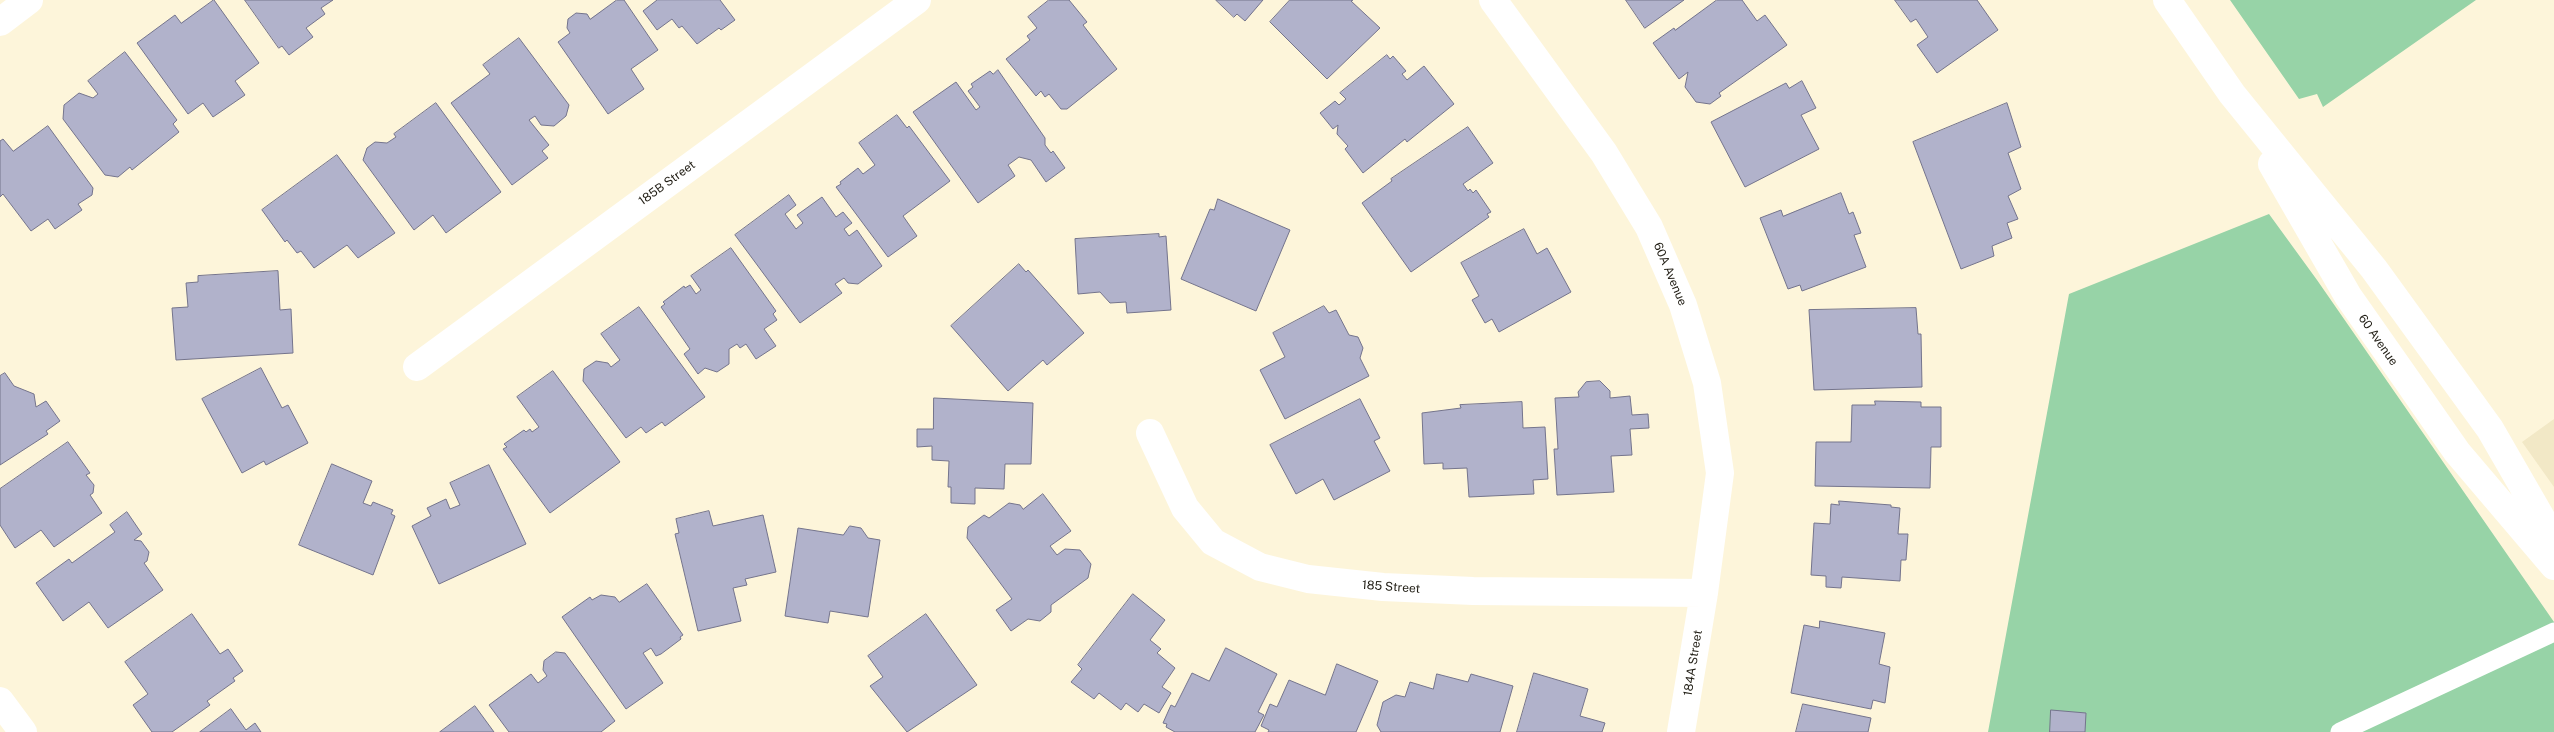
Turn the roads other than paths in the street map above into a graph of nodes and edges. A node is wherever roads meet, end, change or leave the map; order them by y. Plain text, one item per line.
1 (29, 0) edge
2 (917, 0) edge
3 (1493, 0) edge
4 (2167, 0) edge
5 (0, 22) edge
6 (2232, 94) junction
7 (417, 367) dead end
8 (1150, 433) dead end
9 (2554, 540) edge
10 (2554, 566) edge
11 (1704, 593) junction
12 (2554, 632) edge
13 (0, 701) edge
14 (23, 732) edge
15 (1682, 732) edge
16 (2340, 732) edge

1 - 5 street
2 - 7 street, 185B Street
3 - 11 street, 60A Avenue
4 - 6 street, 60 Avenue
6 - 9 street, 60 Avenue
6 - 10 street, 60 Avenue
8 - 11 street, 185 Street
11 - 15 street, 184A Street
12 - 16 lane
13 - 14 street

